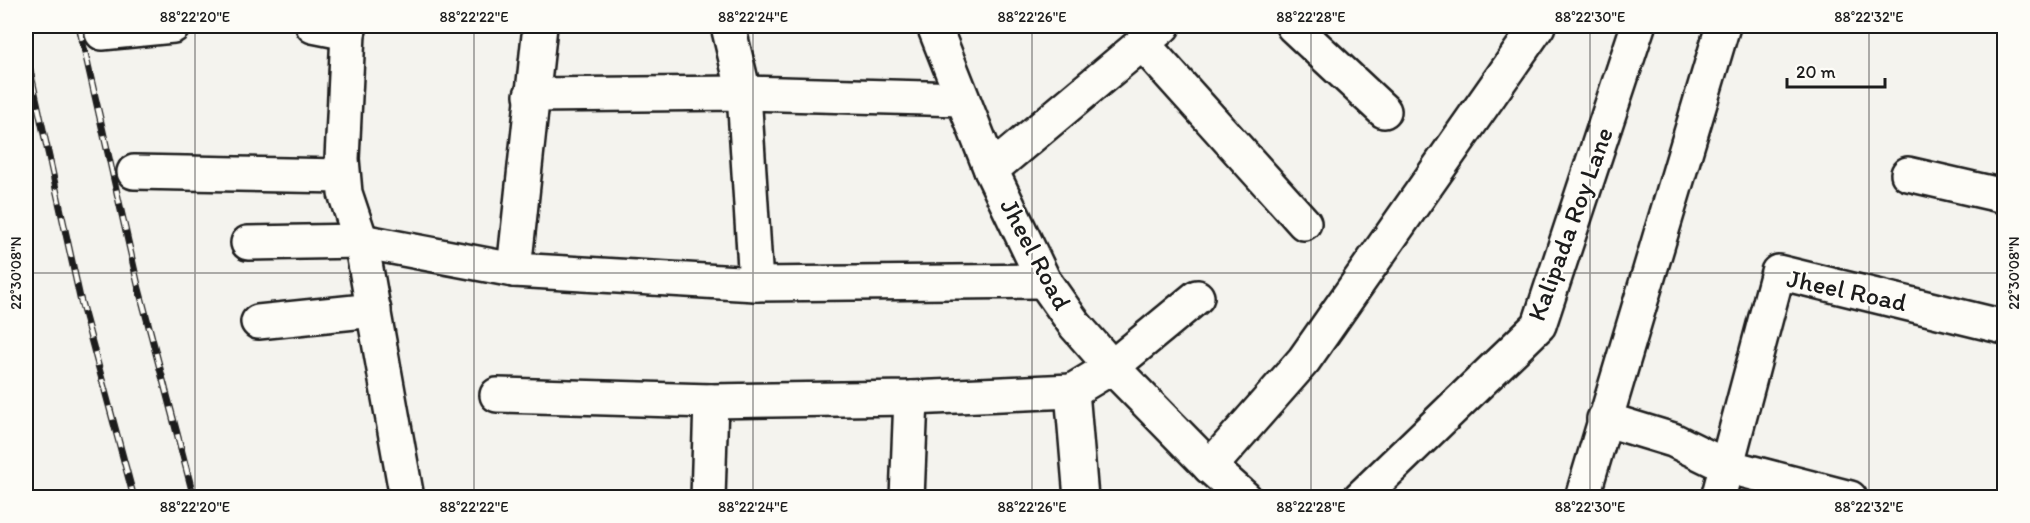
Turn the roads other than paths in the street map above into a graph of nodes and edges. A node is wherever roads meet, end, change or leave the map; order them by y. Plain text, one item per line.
1 (173, 26) edge
2 (314, 26) edge
3 (540, 26) edge
4 (728, 26) edge
5 (934, 26) edge
6 (1293, 26) edge
7 (1538, 26) edge
8 (1638, 26) edge
9 (1723, 26) edge
10 (349, 29) edge
11 (102, 33) dead end
12 (1153, 34) edge
13 (744, 93) junction
14 (531, 95) junction
15 (962, 99) junction
16 (1384, 111) dead end
17 (991, 170) junction
18 (134, 172) dead end
19 (1908, 174) dead end
20 (344, 176) junction
21 (2004, 195) edge
22 (1304, 222) dead end
23 (361, 241) junction
24 (248, 243) dead end
25 (514, 270) junction
26 (1044, 281) junction
27 (756, 284) junction
28 (1197, 297) dead end
29 (374, 309) junction
30 (258, 322) dead end
31 (2004, 327) edge
32 (1112, 367) junction
33 (1072, 391) junction
34 (497, 395) dead end
35 (911, 398) junction
36 (711, 401) junction
37 (1604, 419) junction
38 (1726, 466) junction
39 (1210, 467) junction
40 (407, 498) edge
41 (708, 498) edge
42 (907, 498) edge
43 (1081, 498) edge
44 (1245, 498) edge
45 (1360, 498) edge
46 (1582, 498) edge
47 (1718, 498) edge
48 (1850, 498) edge

1 - 11 street
2 - 10 street
3 - 14 street
4 - 13 street
5 - 15 street, Jheel Road
6 - 16 street
7 - 39 street
8 - 45 street, Kalipada Roy Lane
9 - 37 street
10 - 20 street
12 - 17 street
12 - 22 street
13 - 14 street
13 - 15 street
13 - 27 street
14 - 25 street
15 - 17 street, Jheel Road
17 - 26 street, Jheel Road
18 - 20 street
19 - 21 street
20 - 23 street
23 - 24 street
23 - 25 street
23 - 29 street
25 - 27 street
26 - 27 street
26 - 32 street, Jheel Road
28 - 32 street
29 - 30 street
29 - 40 street
31 - 38 street, Jheel Road
32 - 33 street
32 - 39 street, Jheel Road
33 - 35 street
33 - 43 street
34 - 36 street
35 - 36 street
35 - 42 street
36 - 41 street
37 - 38 street
37 - 46 street
38 - 47 street
38 - 48 street
39 - 44 street, Jheel Road

